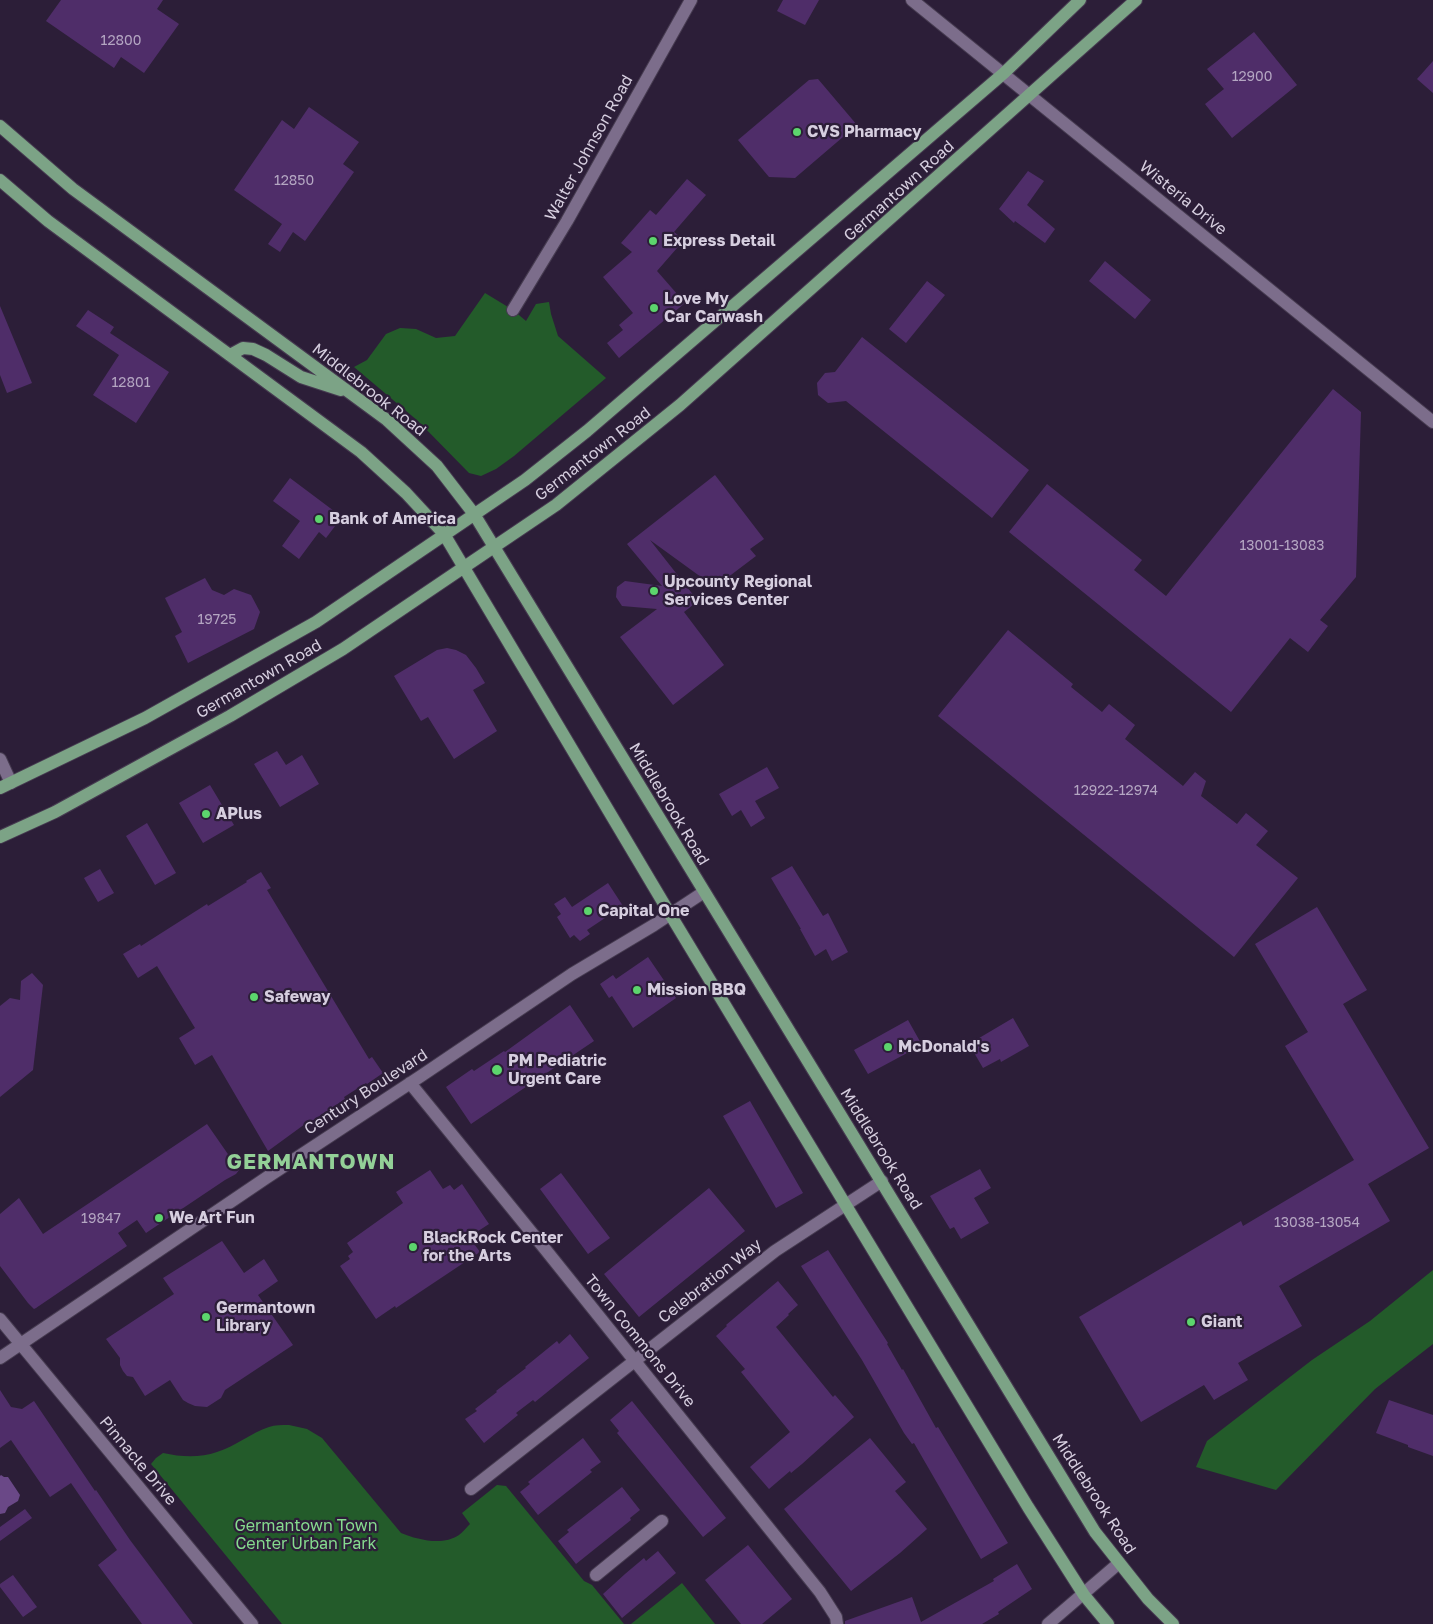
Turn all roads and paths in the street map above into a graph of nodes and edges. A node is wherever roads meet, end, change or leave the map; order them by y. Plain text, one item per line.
1 (691, 0) edge
2 (912, 0) edge
3 (1080, 0) edge
4 (1136, 0) edge
5 (1004, 73) junction
6 (1030, 95) junction
7 (0, 126) edge
8 (0, 180) edge
9 (514, 310) dead end
10 (230, 355) junction
11 (348, 392) junction
12 (1433, 422) edge
13 (474, 514) junction
14 (444, 534) junction
15 (494, 546) junction
16 (464, 567) junction
17 (0, 759) edge
18 (6, 785) edge
19 (0, 837) edge
20 (704, 892) junction
21 (670, 914) junction
22 (410, 1083) junction
23 (882, 1181) junction
24 (846, 1205) junction
25 (0, 1319) edge
26 (20, 1345) junction
27 (0, 1358) edge
28 (635, 1360) junction
29 (471, 1489) dead end
30 (662, 1520) dead end
31 (1119, 1563) junction
32 (596, 1575) dead end
33 (1084, 1595) junction
34 (252, 1624) edge
35 (837, 1624) edge
36 (1048, 1624) edge
37 (1108, 1624) edge
38 (1173, 1624) edge

1 - 9 street, Walter Johnson Road
2 - 5 street, Wisteria Drive
3 - 5 main road, Germantown Road
4 - 6 main road, Germantown Road
5 - 6 street, Wisteria Drive
5 - 13 main road, Germantown Road
6 - 12 street, Wisteria Drive
6 - 15 main road, Germantown Road
7 - 11 main road, Middlebrook Road
8 - 10 main road
10 - 11 main road
10 - 14 main road
11 - 13 main road, Middlebrook Road
13 - 14 main road, Germantown Road
13 - 15 main road, Middlebrook Road
14 - 16 main road
14 - 18 main road, Germantown Road
15 - 16 main road, Germantown Road
15 - 20 main road, Middlebrook Road
16 - 19 main road, Germantown Road
16 - 21 main road
17 - 18 street
20 - 21 street, Century Boulevard
20 - 23 main road, Middlebrook Road
21 - 22 street, Century Boulevard
21 - 24 main road
22 - 26 street, Century Boulevard
22 - 28 street, Town Commons Drive
23 - 24 street, Celebration Way
23 - 31 main road, Middlebrook Road
24 - 28 street, Celebration Way
24 - 33 main road
25 - 26 street, Pinnacle Drive
26 - 27 street, Century Boulevard
26 - 34 street, Pinnacle Drive
28 - 29 street, Celebration Way
28 - 35 street, Town Commons Drive
30 - 32 street
31 - 33 street
31 - 38 main road, Middlebrook Road
33 - 36 street
33 - 37 main road

